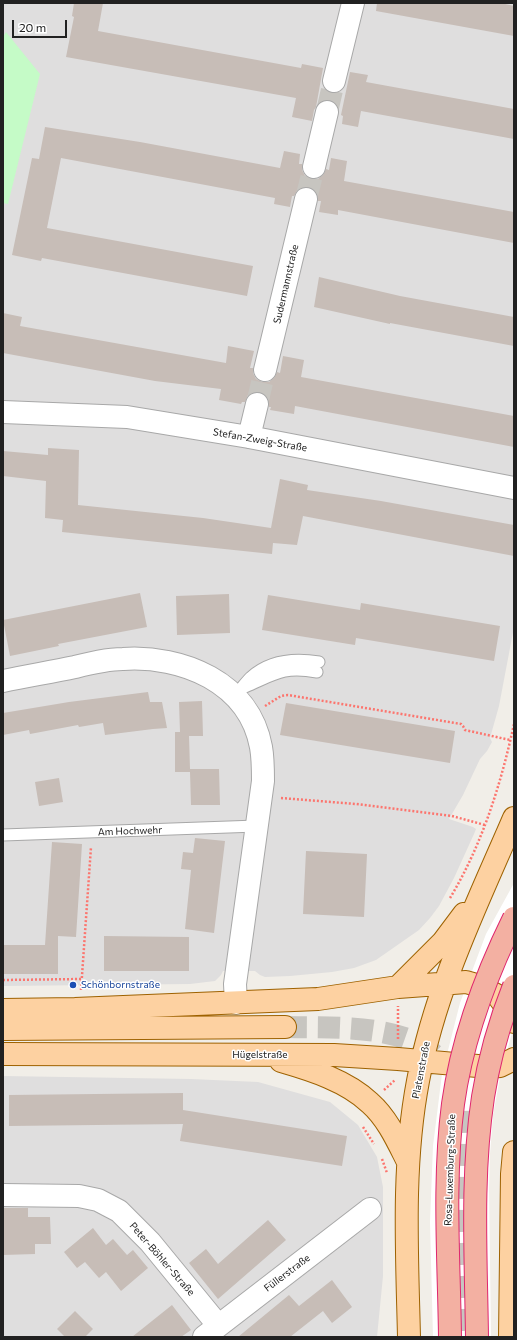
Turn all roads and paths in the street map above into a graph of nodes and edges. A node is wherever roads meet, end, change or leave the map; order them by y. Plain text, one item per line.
1 (354, 3) edge
2 (334, 81) tunnel mouth
3 (327, 112) tunnel mouth
4 (314, 167) tunnel mouth
5 (306, 199) tunnel mouth
6 (265, 370) tunnel mouth
7 (257, 404) tunnel mouth
8 (3, 412) edge
9 (249, 437) junction
10 (514, 488) edge
11 (318, 667) dead end
12 (3, 681) edge
13 (237, 692) junction
14 (250, 716) junction
15 (514, 724) edge
16 (510, 740) junction
17 (260, 797) junction
18 (514, 818) edge
19 (485, 825) junction
20 (256, 826) junction
21 (92, 832) junction
22 (3, 835) edge
23 (483, 890) junction
24 (446, 905) dead end
25 (514, 918) edge
26 (82, 979) junction
27 (3, 980) edge
28 (444, 984) junction
29 (81, 985) dead end
30 (514, 986) edge
31 (398, 996) junction
32 (236, 1003) junction
33 (3, 1010) edge
34 (514, 1022) edge
35 (285, 1027) tunnel mouth
36 (3, 1029) edge
37 (398, 1041) dead end
38 (3, 1054) edge
39 (259, 1055) junction
40 (514, 1059) edge
41 (422, 1061) junction
42 (400, 1080) dead end
43 (383, 1090) dead end
44 (360, 1124) dead end
45 (377, 1149) dead end
46 (514, 1152) edge
47 (381, 1155) dead end
48 (407, 1160) junction
49 (387, 1176) dead end
50 (3, 1195) edge
51 (370, 1209) dead end
52 (211, 1331) edge
53 (408, 1337) edge
54 (450, 1337) edge
55 (477, 1337) edge
56 (510, 1337) edge

1 - 2 street
3 - 4 street
5 - 6 street, Sudermannstraße
7 - 9 street
8 - 9 street, Stefan-Zweig-Straße
9 - 10 street, Stefan-Zweig-Straße
11 - 13 lane
12 - 13 street
13 - 14 street
14 - 16 path
14 - 17 street
15 - 16 path
16 - 19 path
17 - 19 path
17 - 20 street
18 - 23 main road, Platenstraße
19 - 24 path
20 - 21 lane, Am Hochwehr
20 - 32 street
21 - 22 lane, Am Hochwehr
21 - 26 path
23 - 28 main road, Platenstraße
23 - 31 main road
25 - 54 highway, Rosa-Luxemburg-Straße, bridge
26 - 27 path
26 - 29 path
28 - 31 main road
28 - 34 main road
28 - 41 main road, Platenstraße
30 - 55 highway, bridge
31 - 32 main road
31 - 37 path
32 - 33 main road
35 - 36 main road
38 - 39 main road, Hügelstraße
39 - 41 main road, Hügelstraße
39 - 48 main road
40 - 41 main road, Hügelstraße
41 - 48 main road, Platenstraße
42 - 43 path
44 - 45 path
46 - 56 main road
47 - 49 path
48 - 53 main road, Platenstraße
50 - 52 street, Peter-Böhler-Straße
51 - 52 street, Füllerstraße

